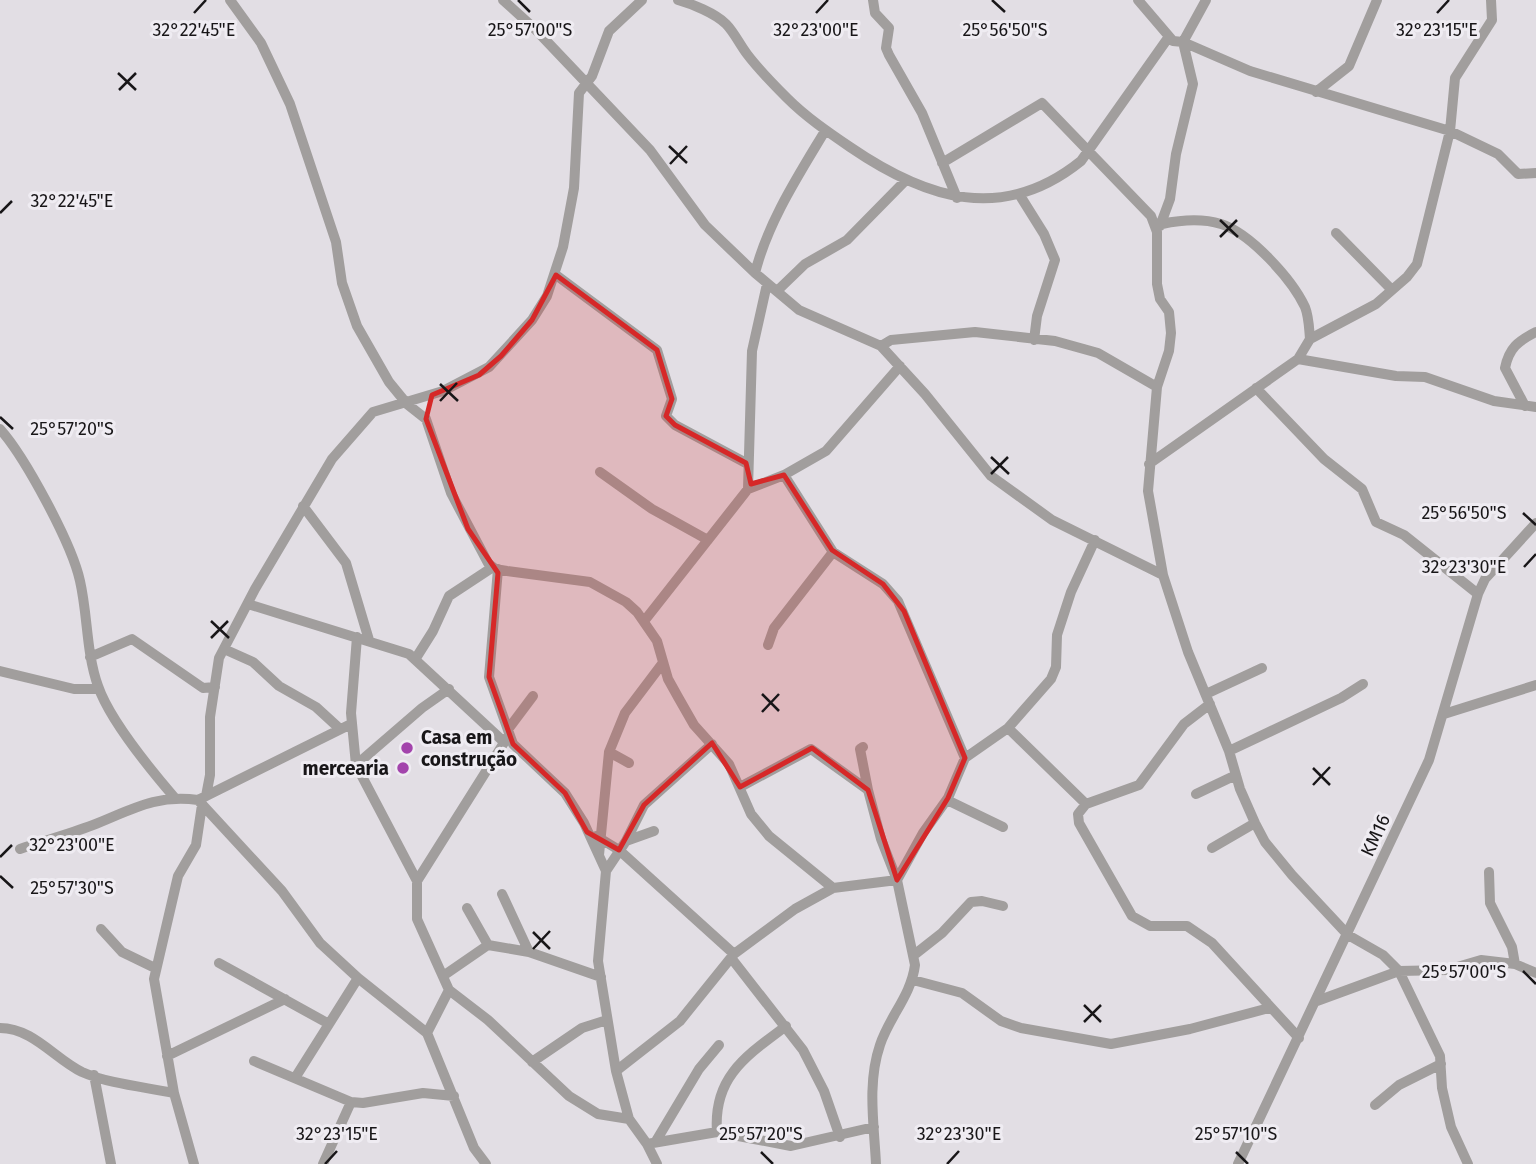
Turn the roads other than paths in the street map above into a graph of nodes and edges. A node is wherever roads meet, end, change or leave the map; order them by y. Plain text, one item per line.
1 (230, 0) edge
2 (503, 0) edge
3 (642, 0) edge
4 (678, 0) edge
5 (873, 0) edge
6 (1138, 0) edge
7 (1206, 0) edge
8 (1377, 0) edge
9 (1491, 0) edge
10 (1168, 38) junction
11 (1183, 42) junction
12 (587, 83) junction
13 (1321, 93) junction
14 (825, 131) junction
15 (1451, 131) junction
16 (1088, 154) junction
17 (943, 163) junction
18 (1535, 173) edge
19 (906, 180) junction
20 (1018, 194) junction
21 (957, 198) junction
22 (1159, 228) junction
23 (1336, 233) dead end
24 (755, 273) junction
25 (556, 275) junction
26 (767, 284) junction
27 (1392, 290) junction
28 (777, 291) junction
29 (1536, 332) edge
30 (1034, 340) junction
31 (881, 346) junction
32 (1304, 349) junction
33 (900, 366) junction
34 (1157, 387) junction
35 (1256, 388) junction
36 (432, 395) junction
37 (407, 404) junction
38 (1530, 406) edge
39 (426, 419) junction
40 (0, 429) edge
41 (746, 463) junction
42 (1149, 464) junction
43 (600, 472) dead end
44 (784, 475) junction
45 (748, 489) junction
46 (303, 506) junction
47 (1536, 523) edge
48 (708, 540) junction
49 (1095, 540) junction
50 (834, 552) junction
51 (1162, 556) junction
52 (1146, 564) junction
53 (495, 568) junction
54 (1163, 575) junction
55 (1478, 594) junction
56 (248, 604) junction
57 (645, 620) junction
58 (357, 637) junction
59 (369, 640) junction
60 (768, 645) dead end
61 (225, 649) junction
62 (90, 657) junction
63 (416, 658) junction
64 (662, 664) junction
65 (1262, 668) dead end
66 (0, 671) edge
67 (1363, 684) dead end
68 (1536, 685) edge
69 (215, 687) junction
70 (99, 689) junction
71 (449, 689) junction
72 (533, 696) dead end
73 (1208, 699) junction
74 (1444, 714) junction
75 (346, 727) junction
76 (1008, 728) junction
77 (508, 734) junction
78 (712, 744) junction
79 (863, 747) dead end
80 (1229, 751) junction
81 (609, 752) junction
82 (965, 758) junction
83 (629, 763) dead end
84 (356, 765) junction
85 (1236, 775) junction
86 (740, 787) junction
87 (869, 790) junction
88 (1196, 794) dead end
89 (174, 797) junction
90 (202, 800) junction
91 (947, 800) junction
92 (1086, 804) junction
93 (1255, 823) junction
94 (1003, 827) dead end
95 (654, 831) dead end
96 (587, 832) junction
97 (600, 839) junction
98 (622, 846) junction
99 (1212, 848) dead end
100 (20, 849) dead end
101 (599, 855) junction
102 (606, 871) junction
103 (1489, 872) dead end
104 (897, 880) junction
105 (417, 881) junction
106 (833, 888) junction
107 (502, 894) dead end
108 (1003, 906) dead end
109 (467, 908) dead end
110 (101, 929) dead end
111 (1348, 935) junction
112 (488, 945) junction
113 (529, 952) junction
114 (914, 955) junction
115 (733, 957) junction
116 (219, 963) dead end
117 (1515, 964) junction
118 (155, 968) junction
119 (1399, 971) junction
120 (1536, 973) edge
121 (443, 976) junction
122 (601, 977) junction
123 (358, 978) junction
124 (913, 980) junction
125 (449, 990) junction
126 (285, 999) junction
127 (1317, 1001) junction
128 (1269, 1008) junction
129 (607, 1020) junction
130 (329, 1024) junction
131 (786, 1026) junction
132 (0, 1028) edge
133 (427, 1033) junction
134 (1299, 1038) junction
135 (719, 1045) dead end
136 (167, 1056) junction
137 (254, 1061) dead end
138 (532, 1062) junction
139 (1441, 1063) junction
140 (616, 1071) junction
141 (94, 1076) junction
142 (295, 1078) junction
143 (174, 1094) junction
144 (454, 1096) junction
145 (351, 1101) junction
146 (1375, 1105) dead end
147 (629, 1119) junction
148 (874, 1127) junction
149 (717, 1132) junction
150 (840, 1137) junction
151 (652, 1142) junction
152 (111, 1164) edge
153 (194, 1164) edge
154 (323, 1164) edge
155 (486, 1164) edge
156 (657, 1164) edge
157 (876, 1164) edge
158 (1238, 1164) edge
159 (1468, 1164) edge

1 - 37 street
2 - 12 street
3 - 12 street
4 - 14 street
5 - 17 street
6 - 10 street
7 - 11 street
8 - 13 street
9 - 15 street
10 - 11 street
10 - 16 street
11 - 13 street
11 - 22 street
12 - 24 street
12 - 25 street
13 - 15 street
14 - 19 street
14 - 24 street
15 - 18 street
15 - 27 street
16 - 17 street
16 - 20 street
16 - 22 street
17 - 21 street
19 - 21 street
19 - 28 street
20 - 21 street
20 - 30 street
22 - 32 street
22 - 34 street
23 - 27 street
24 - 26 street
25 - 36 street
25 - 41 street
26 - 28 street
26 - 41 street
27 - 32 street
28 - 31 street
29 - 38 street
30 - 31 street
30 - 34 street
31 - 33 street
32 - 35 street
32 - 38 street
33 - 44 street
33 - 49 street
34 - 42 street
35 - 42 street
35 - 55 street
36 - 37 street
36 - 39 street
37 - 39 street
37 - 46 street
39 - 53 street
40 - 62 street
41 - 45 street
42 - 51 street
43 - 48 street
44 - 45 street
44 - 50 street
45 - 48 street
46 - 56 street
46 - 59 street
47 - 55 street, KM16
48 - 57 street
49 - 52 street
49 - 76 street
50 - 60 street
50 - 82 street
51 - 52 street
51 - 54 street
52 - 54 street
53 - 57 street
53 - 63 street
53 - 77 street
54 - 73 street
55 - 74 street, KM16
56 - 58 street
56 - 61 street
57 - 64 street
58 - 59 street
58 - 75 street
59 - 63 street
61 - 69 street
61 - 75 street
62 - 69 street
62 - 70 street
63 - 71 street
64 - 78 street
64 - 81 street
65 - 73 street
66 - 70 street
67 - 80 street
68 - 74 street
69 - 90 street
70 - 89 street
71 - 77 street
71 - 84 street
72 - 77 street
73 - 80 street
73 - 92 street
74 - 111 street, KM16
75 - 84 street
75 - 90 street
76 - 82 street
76 - 92 street
77 - 96 street
77 - 105 street
78 - 86 street
78 - 98 street
79 - 87 street
80 - 85 street
81 - 83 street
81 - 97 street
82 - 91 street
84 - 105 street
85 - 88 street
85 - 93 street
86 - 87 street
86 - 106 street
87 - 104 street
89 - 90 street
89 - 100 street
90 - 118 street
90 - 123 street
91 - 94 street
91 - 104 street
92 - 128 street
93 - 99 street
93 - 111 street
95 - 98 street
96 - 97 street
96 - 101 street
97 - 98 street
97 - 101 street
98 - 102 street
98 - 115 street
101 - 102 street
102 - 122 street
103 - 117 street
104 - 106 street
104 - 114 street
105 - 121 street
106 - 115 street
107 - 113 street
108 - 114 street
109 - 112 street
110 - 118 street
111 - 119 street
111 - 127 street, KM16
112 - 113 street
112 - 121 street
113 - 122 street
114 - 124 street
115 - 131 street
115 - 140 street
116 - 126 street
117 - 119 street
117 - 120 street
118 - 136 street
119 - 127 street
119 - 139 street
121 - 125 street
122 - 129 street
123 - 130 street
123 - 133 street
124 - 128 street
124 - 148 street
125 - 133 street
125 - 138 street
126 - 130 street
126 - 136 street
127 - 134 street, KM16
128 - 134 street
129 - 138 street
129 - 140 street
130 - 142 street
131 - 149 street
131 - 150 street
132 - 141 street
133 - 144 street
134 - 158 street, KM16
135 - 151 street
136 - 143 street
137 - 142 street
138 - 147 street
139 - 146 street
139 - 159 street
140 - 147 street
141 - 143 street
141 - 152 street
142 - 145 street
143 - 153 street
144 - 145 street
144 - 155 street
145 - 154 street
147 - 151 street
148 - 150 street
148 - 157 street
149 - 150 street
149 - 151 street
151 - 156 street

